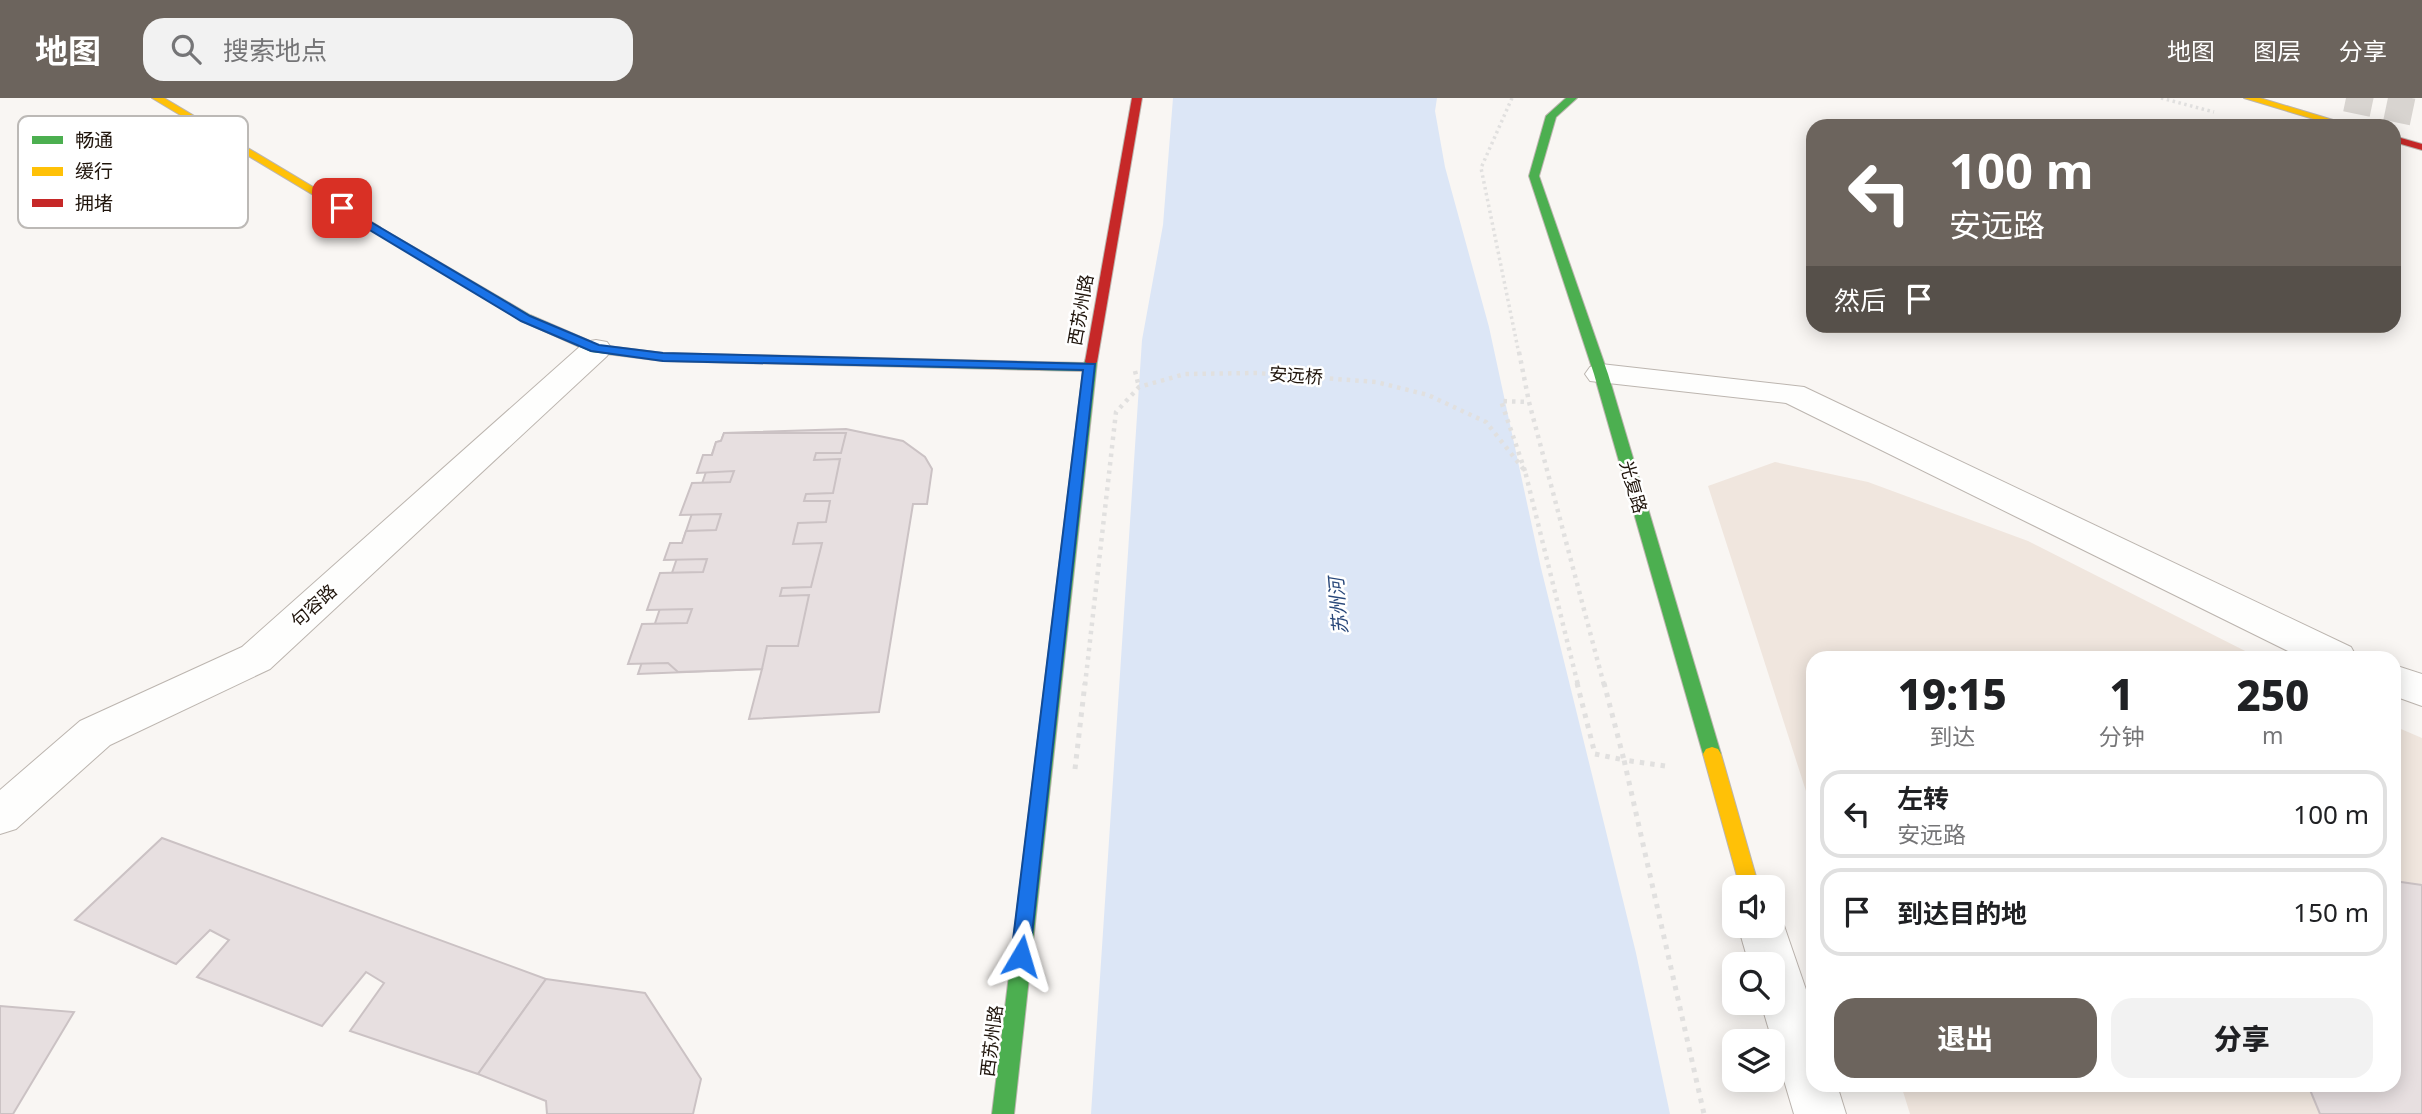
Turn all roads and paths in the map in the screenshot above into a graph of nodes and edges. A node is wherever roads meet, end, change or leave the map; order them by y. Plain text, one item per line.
1 (157, 98) edge
2 (1137, 98) edge
3 (1512, 98) edge
4 (1572, 98) edge
5 (2249, 98) edge
6 (2292, 98) edge
7 (187, 116) edge
8 (2323, 119) edge
9 (2344, 119) edge
10 (2401, 141) edge
11 (2422, 147) edge
12 (248, 152) edge
13 (596, 349) junction
14 (1090, 367) junction
15 (1601, 374) junction
16 (1529, 402) junction
17 (1525, 471) junction
18 (2323, 651) edge
19 (2401, 682) edge
20 (2422, 690) edge
21 (1624, 760) junction
22 (1075, 769) dead end
23 (0, 816) edge
24 (1747, 875) edge
25 (1766, 938) edge
26 (1806, 1069) edge
27 (1813, 1092) edge
28 (1003, 1114) edge
29 (1704, 1114) edge
30 (1820, 1114) edge

1 - 7 street
2 - 14 street, 西苏州路
3 - 16 path
4 - 15 street, 光复路
5 - 8 street
6 - 9 street
10 - 11 street
12 - 13 street
13 - 14 street
13 - 23 street, 句容路
14 - 28 street, 西苏州路
15 - 18 street
15 - 24 street, 光复路
16 - 17 path
16 - 21 path
17 - 21 path, 安远桥, bridge
17 - 22 path, 安远桥, bridge
19 - 20 street
21 - 29 path
25 - 26 street
27 - 30 street

